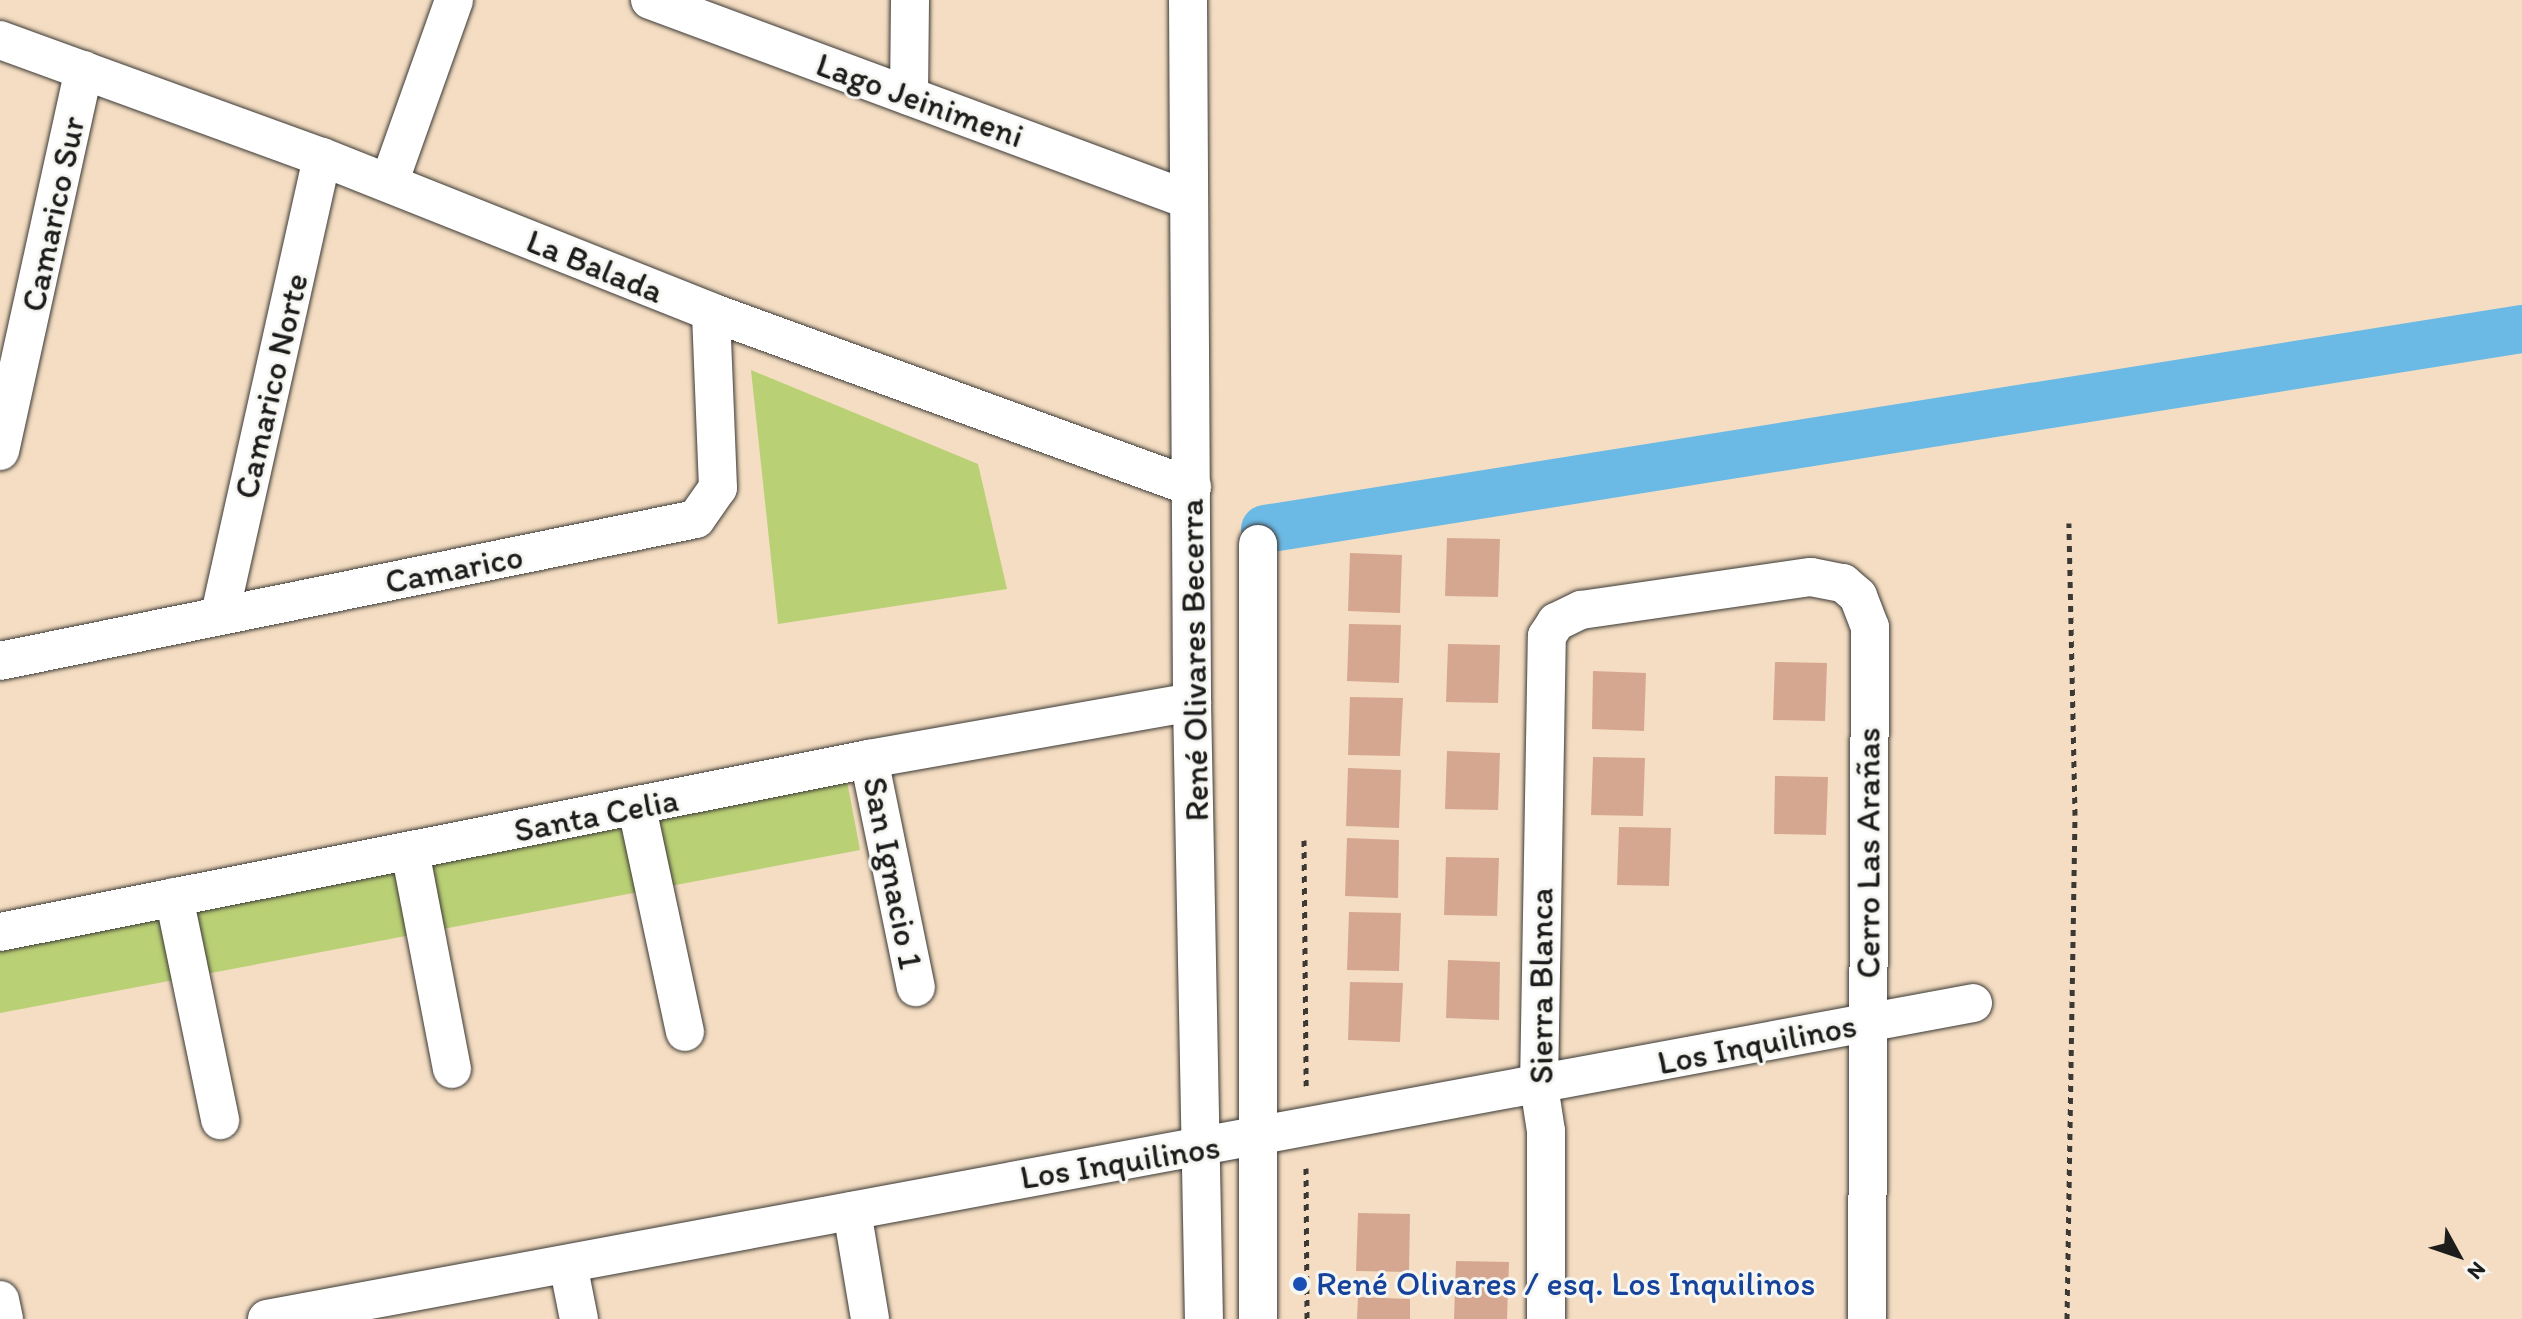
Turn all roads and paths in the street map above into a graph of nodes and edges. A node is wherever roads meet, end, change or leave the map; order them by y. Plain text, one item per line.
1 (454, 0) edge
2 (650, 0) edge
3 (910, 0) edge
4 (1188, 0) edge
5 (691, 7) edge
6 (0, 40) edge
7 (84, 70) junction
8 (909, 96) junction
9 (322, 157) junction
10 (389, 183) junction
11 (1189, 200) junction
12 (711, 312) junction
13 (0, 451) edge
14 (1192, 487) junction
15 (2069, 523) dead end
16 (1258, 544) dead end
17 (220, 614) junction
18 (1870, 627) joint
19 (0, 661) edge
20 (1192, 702) junction
21 (869, 759) junction
22 (637, 808) junction
23 (410, 851) junction
24 (174, 897) junction
25 (0, 932) edge
26 (916, 987) dead end
27 (1973, 1003) dead end
28 (1867, 1023) junction
29 (685, 1032) dead end
30 (452, 1069) dead end
31 (1539, 1086) junction
32 (220, 1120) dead end
33 (1259, 1139) junction
34 (1204, 1149) junction
35 (852, 1211) junction
36 (568, 1264) junction
37 (0, 1300) edge
38 (287, 1317) edge
39 (4, 1319) edge
40 (579, 1319) edge
41 (870, 1319) edge
42 (1204, 1319) edge
43 (1258, 1319) edge
44 (1546, 1319) edge
45 (1867, 1319) edge
46 (2067, 1319) edge

1 - 10 street
2 - 5 street, Lago Jeinimeni
3 - 8 street
4 - 11 street, René Olivares Becerra
5 - 8 street, Lago Jeinimeni
6 - 7 street, La Balada
7 - 9 street, La Balada
7 - 13 street, Camarico Sur
8 - 11 street, Lago Jeinimeni
9 - 10 street, La Balada
9 - 17 street, Camarico Norte
10 - 12 street, La Balada
11 - 14 street, René Olivares Becerra
12 - 14 street, La Balada
12 - 17 street, Camarico
14 - 20 street, René Olivares Becerra
15 - 46 path
16 - 33 street, René Olivares Becerra
17 - 19 street, Camarico
18 - 28 street, Cerro Las Arañas
18 - 31 street, Sierra Blanca
20 - 21 street, Santa Celia
20 - 34 street, René Olivares Becerra
21 - 22 street, Santa Celia
21 - 26 street, San Ignacio 1
22 - 23 street, Santa Celia
22 - 29 street
23 - 24 street, Santa Celia
23 - 30 street
24 - 25 street, Santa Celia
24 - 32 street
27 - 28 street, Los Inquilinos
28 - 31 street, Los Inquilinos
28 - 45 street, Cerro Las Arañas
31 - 33 street, Los Inquilinos
31 - 44 street, Sierra Blanca
33 - 34 street, Los Inquilinos
33 - 43 street, René Olivares Becerra
34 - 35 street, Los Inquilinos
34 - 42 street, René Olivares Becerra
35 - 36 street, Los Inquilinos
35 - 41 street
36 - 38 street, Los Inquilinos
36 - 40 street
37 - 39 street

